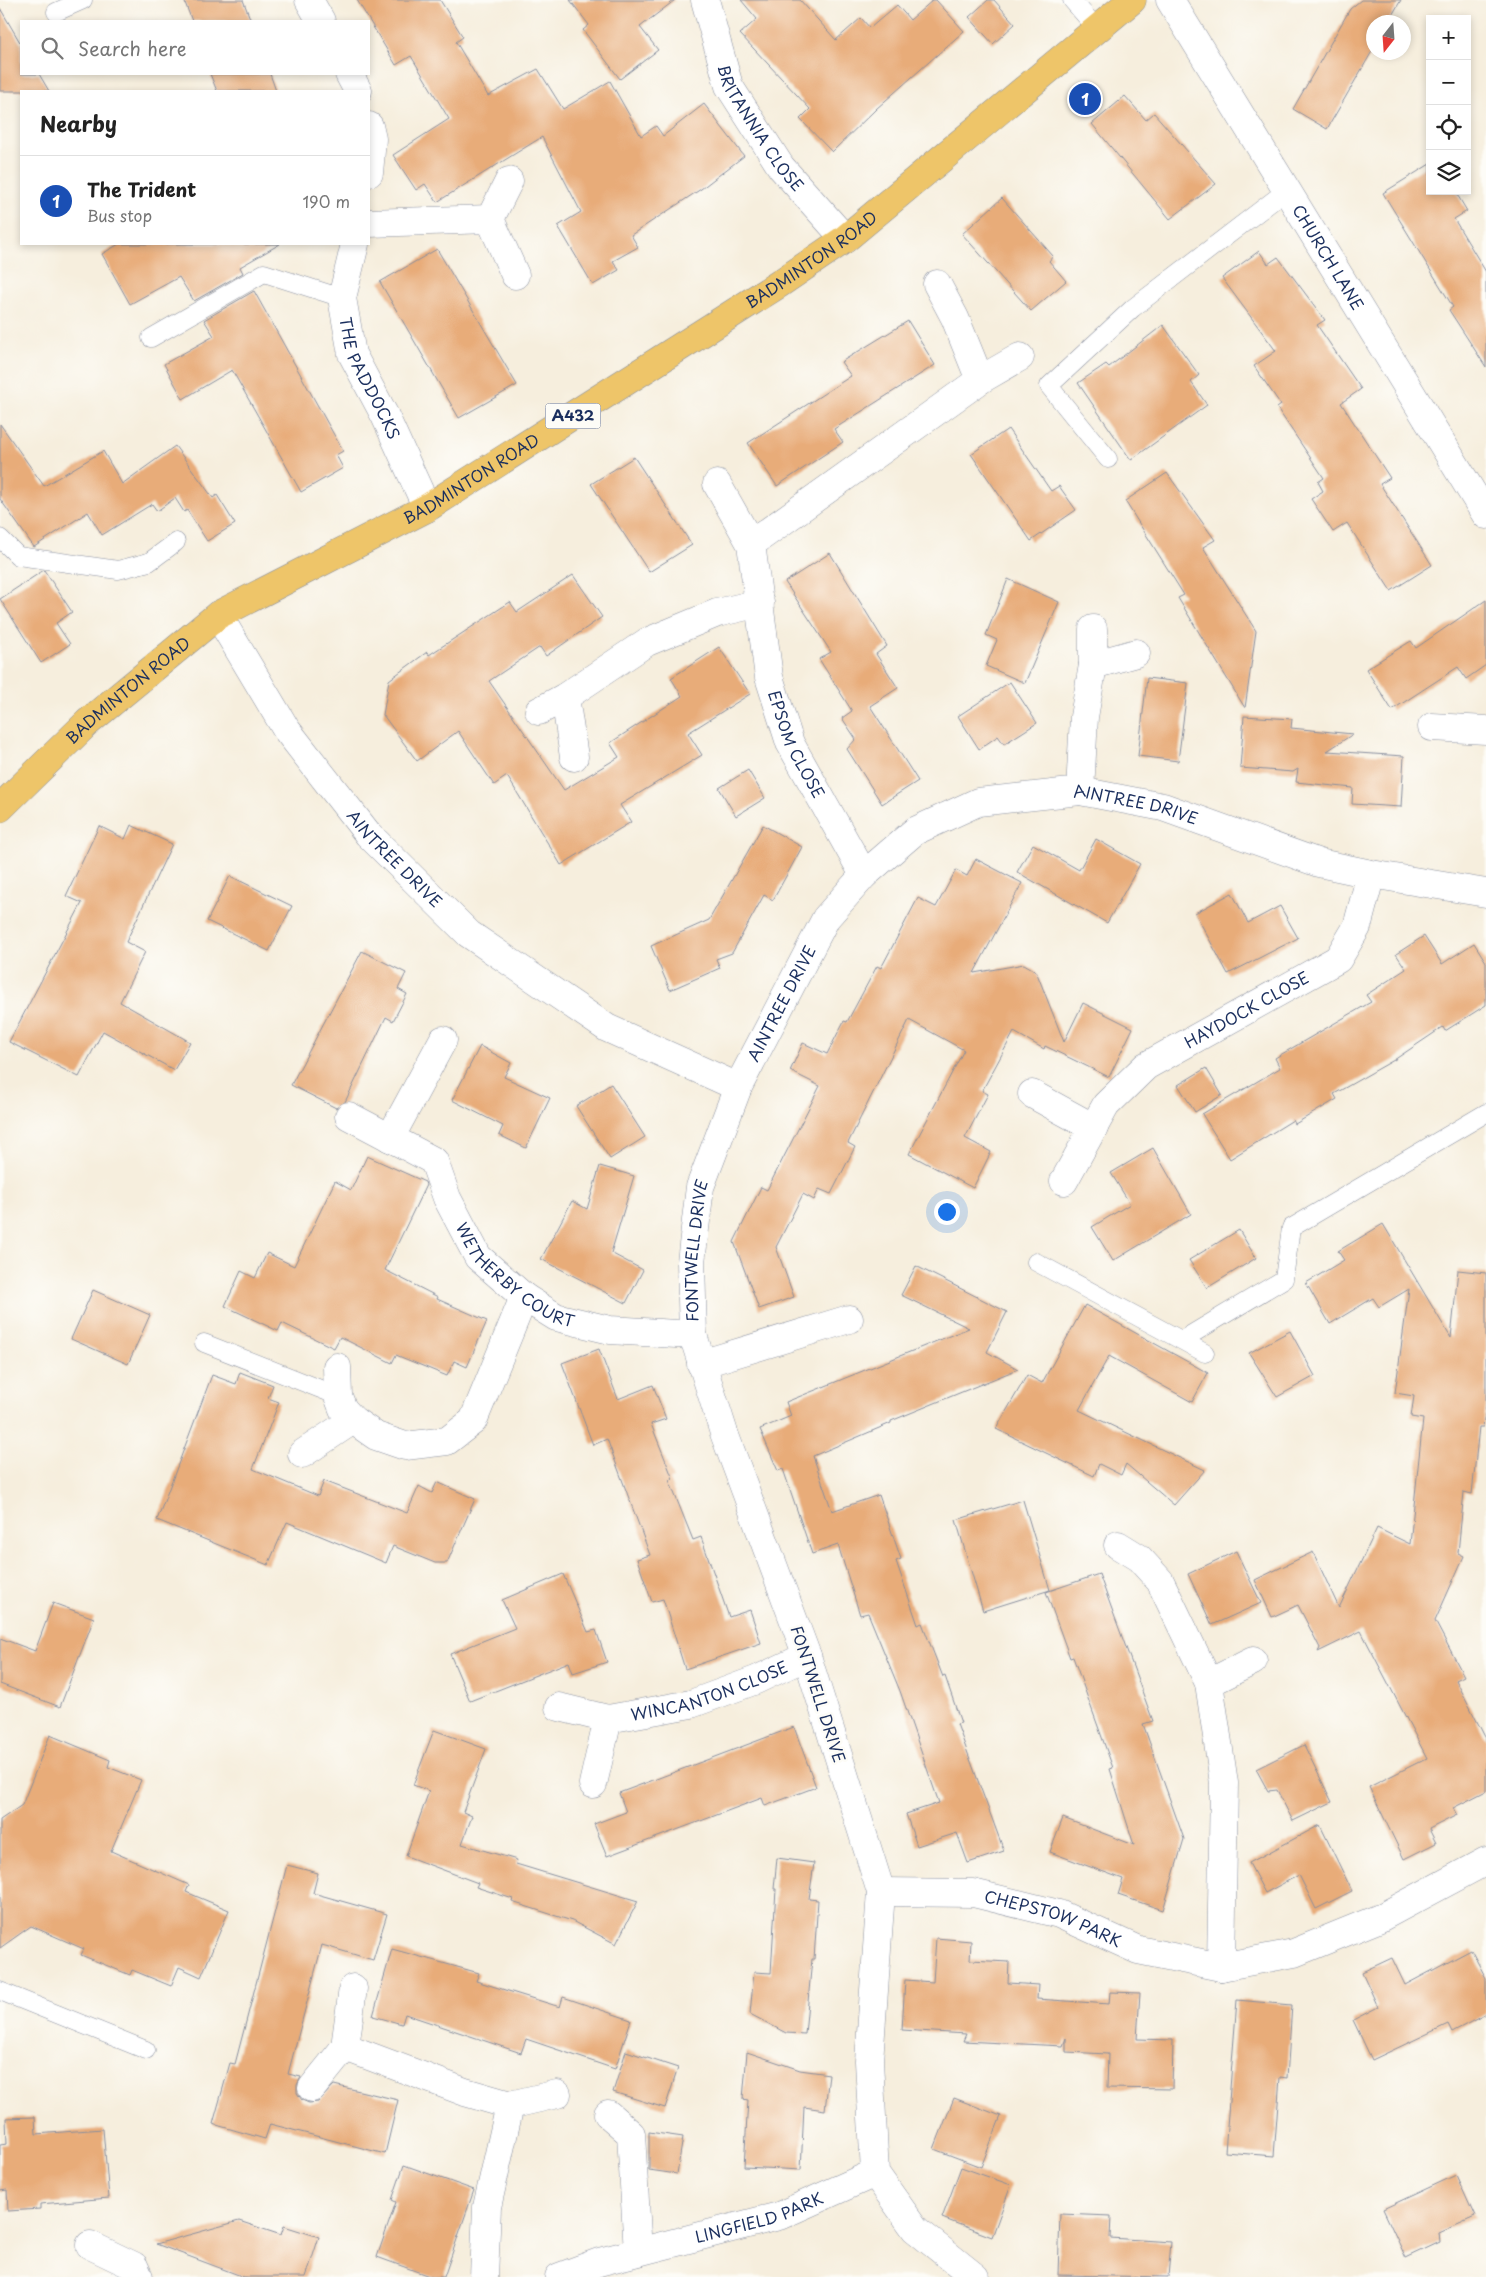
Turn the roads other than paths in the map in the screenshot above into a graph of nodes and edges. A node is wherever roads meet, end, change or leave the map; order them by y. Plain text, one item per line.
1 (83, 0) edge
2 (310, 0) edge
3 (705, 0) edge
4 (1072, 0) edge
5 (1132, 0) edge
6 (1170, 0) edge
7 (56, 12) dead end
8 (320, 20) edge
9 (1097, 29) junction
10 (350, 75) edge
11 (357, 90) edge
12 (370, 130) edge
13 (370, 162) edge
14 (509, 181) dead end
15 (1287, 190) junction
16 (490, 219) junction
17 (370, 223) edge
18 (845, 239) junction
19 (355, 245) edge
20 (515, 275) dead end
21 (937, 284) dead end
22 (342, 298) junction
23 (151, 338) dead end
24 (1020, 356) dead end
25 (980, 380) junction
26 (1108, 459) dead end
27 (717, 484) dead end
28 (428, 508) junction
29 (1486, 515) edge
30 (0, 538) edge
31 (176, 542) dead end
32 (751, 544) junction
33 (760, 603) junction
34 (218, 615) junction
35 (1093, 629) dead end
36 (1136, 653) dead end
37 (1093, 665) junction
38 (565, 697) junction
39 (539, 711) dead end
40 (1432, 727) dead end
41 (1486, 730) edge
42 (574, 757) dead end
43 (1080, 791) junction
44 (0, 808) edge
45 (1371, 874) junction
46 (864, 875) junction
47 (1486, 893) edge
48 (443, 1040) dead end
49 (738, 1087) junction
50 (1032, 1094) dead end
51 (1486, 1112) edge
52 (349, 1116) dead end
53 (1094, 1128) junction
54 (390, 1138) junction
55 (1064, 1181) dead end
56 (1036, 1262) dead end
57 (524, 1297) junction
58 (849, 1320) dead end
59 (693, 1335) junction
60 (1182, 1340) junction
61 (204, 1344) dead end
62 (1205, 1353) dead end
63 (701, 1364) junction
64 (337, 1367) dead end
65 (338, 1396) junction
66 (353, 1420) junction
67 (302, 1454) dead end
68 (1118, 1545) dead end
69 (807, 1656) junction
70 (1253, 1661) dead end
71 (1209, 1682) junction
72 (559, 1707) dead end
73 (608, 1719) junction
74 (593, 1784) dead end
75 (1486, 1861) edge
76 (881, 1892) junction
77 (1221, 1967) junction
78 (353, 1988) dead end
79 (0, 1991) edge
80 (344, 2047) junction
81 (146, 2050) dead end
82 (312, 2088) dead end
83 (557, 2094) dead end
84 (510, 2106) junction
85 (608, 2114) dead end
86 (874, 2173) junction
87 (90, 2245) dead end
88 (638, 2252) junction
89 (602, 2270) edge
90 (139, 2277) edge
91 (484, 2277) edge
92 (559, 2277) edge
93 (975, 2277) edge

1 - 7 lane
2 - 8 street
3 - 18 street, BRITANNIA CLOSE
4 - 9 lane
5 - 9 main road, BADMINTON ROAD / A432
6 - 15 street, CHURCH LANE
9 - 18 main road, BADMINTON ROAD / A432
10 - 11 street
12 - 13 street
14 - 16 street
15 - 26 lane
15 - 29 street, CHURCH LANE
16 - 17 street
16 - 20 street
18 - 28 main road, BADMINTON ROAD / A432
19 - 22 street, THE PADDOCKS
21 - 25 street
22 - 23 lane
22 - 28 street, THE PADDOCKS
24 - 25 street
25 - 32 street
27 - 32 street, EPSOM CLOSE
28 - 34 main road, BADMINTON ROAD / A432
30 - 31 lane
32 - 33 street, EPSOM CLOSE
33 - 38 street
33 - 46 street, EPSOM CLOSE
34 - 44 main road, BADMINTON ROAD / A432
34 - 49 street, AINTREE DRIVE
35 - 37 street
36 - 37 street
37 - 43 street
38 - 39 street
38 - 42 street
40 - 41 street
43 - 45 street, AINTREE DRIVE
43 - 46 street, AINTREE DRIVE
45 - 47 street, AINTREE DRIVE
45 - 53 street, HAYDOCK CLOSE
46 - 49 street, AINTREE DRIVE
48 - 54 street
49 - 59 street, FONTWELL DRIVE
50 - 53 street
51 - 60 lane
52 - 54 street, WETHERBY COURT
53 - 55 street, HAYDOCK CLOSE
54 - 57 street, WETHERBY COURT
56 - 60 lane
57 - 59 street, WETHERBY COURT
57 - 66 street
58 - 63 street
59 - 63 street, FONTWELL DRIVE
60 - 62 lane
61 - 65 lane
63 - 69 street, FONTWELL DRIVE
64 - 65 street
65 - 66 street
66 - 67 street
68 - 71 street
69 - 73 street, WINCANTON CLOSE
69 - 76 street, FONTWELL DRIVE
70 - 71 street
71 - 77 street
72 - 73 street, WINCANTON CLOSE
73 - 74 street, WINCANTON CLOSE
75 - 77 street, CHEPSTOW PARK
76 - 77 street, CHEPSTOW PARK
76 - 86 street, FONTWELL DRIVE
78 - 80 street
79 - 81 lane
80 - 82 street
80 - 84 street
83 - 84 street
84 - 91 street
85 - 88 street
86 - 88 street, LINGFIELD PARK
86 - 93 street
87 - 90 street
88 - 89 street, LINGFIELD PARK
89 - 92 street, LINGFIELD PARK

